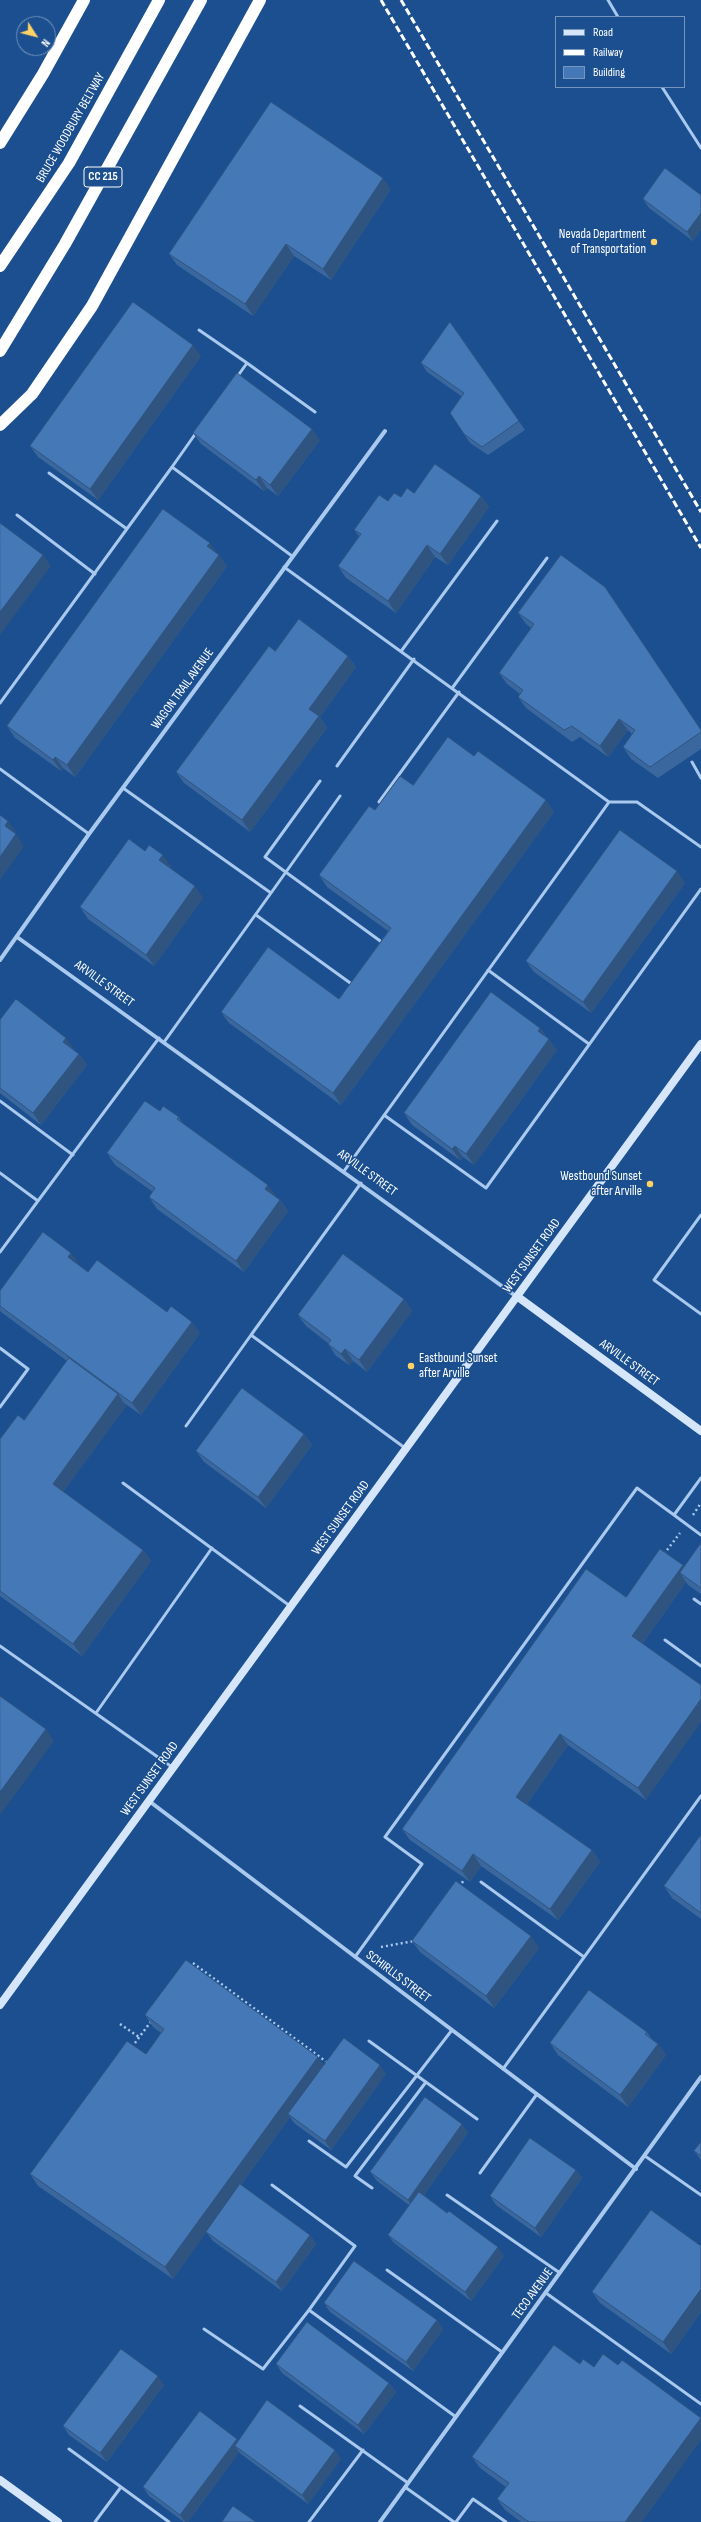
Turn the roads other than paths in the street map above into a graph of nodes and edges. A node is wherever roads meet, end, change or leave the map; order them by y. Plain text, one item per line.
1 (80, 0) edge
2 (84, 0) edge
3 (159, 0) edge
4 (201, 0) edge
5 (260, 0) edge
6 (608, 0) edge
7 (617, 16) edge
8 (69, 27) junction
9 (663, 88) edge
10 (0, 143) edge
11 (701, 148) edge
12 (0, 266) edge
13 (199, 330) dead end
14 (0, 351) edge
15 (247, 363) junction
16 (234, 382) edge
17 (315, 412) dead end
18 (0, 425) edge
19 (198, 430) edge
20 (385, 431) dead end
21 (172, 467) junction
22 (49, 473) edge
23 (17, 515) dead end
24 (497, 521) dead end
25 (127, 529) junction
26 (292, 556) junction
27 (547, 558) dead end
28 (284, 567) junction
29 (95, 574) junction
30 (402, 650) junction
31 (414, 660) junction
32 (453, 687) junction
33 (459, 692) junction
34 (0, 703) edge
35 (692, 762) dead end
36 (337, 766) dead end
37 (0, 769) edge
38 (701, 778) edge
39 (320, 781) dead end
40 (123, 788) junction
41 (340, 796) dead end
42 (379, 802) edge
43 (610, 802) junction
44 (89, 834) junction
45 (701, 847) edge
46 (286, 872) junction
47 (701, 889) edge
48 (271, 893) junction
49 (256, 915) junction
50 (17, 937) junction
51 (384, 944) edge
52 (0, 960) edge
53 (488, 970) junction
54 (353, 985) edge
55 (159, 1038) junction
56 (164, 1042) junction
57 (589, 1044) junction
58 (701, 1044) edge
59 (0, 1102) edge
60 (384, 1115) junction
61 (73, 1155) junction
62 (344, 1171) junction
63 (0, 1173) edge
64 (361, 1183) junction
65 (38, 1201) junction
66 (701, 1215) edge
67 (0, 1252) edge
68 (518, 1297) junction
69 (701, 1314) edge
70 (251, 1335) junction
71 (0, 1348) edge
72 (0, 1407) edge
73 (186, 1426) dead end
74 (701, 1431) edge
75 (406, 1450) junction
76 (701, 1478) edge
77 (123, 1483) dead end
78 (674, 1515) junction
79 (701, 1535) edge
80 (212, 1548) junction
81 (694, 1599) edge
82 (701, 1604) edge
83 (292, 1607) junction
84 (665, 1640) dead end
85 (0, 1646) edge
86 (701, 1666) edge
87 (96, 1714) junction
88 (173, 1768) junction
89 (701, 1796) edge
90 (149, 1801) junction
91 (481, 1882) dead end
92 (355, 1957) junction
93 (584, 1957) junction
94 (0, 2005) edge
95 (452, 2030) junction
96 (369, 2041) dead end
97 (503, 2069) junction
98 (417, 2076) junction
99 (701, 2077) edge
100 (426, 2082) junction
101 (537, 2094) junction
102 (477, 2119) dead end
103 (309, 2141) edge
104 (644, 2156) junction
105 (636, 2169) junction
106 (480, 2173) dead end
107 (272, 2185) dead end
108 (372, 2188) edge
109 (447, 2195) dead end
110 (701, 2195) edge
111 (387, 2270) dead end
112 (560, 2273) junction
113 (546, 2293) junction
114 (309, 2310) junction
115 (204, 2329) dead end
116 (502, 2352) junction
117 (701, 2404) edge
118 (300, 2406) dead end
119 (456, 2417) junction
120 (69, 2449) dead end
121 (363, 2450) junction
122 (0, 2480) edge
123 (407, 2485) junction
124 (121, 2487) junction
125 (58, 2522) edge
126 (95, 2522) edge
127 (169, 2522) edge
128 (309, 2522) edge
129 (380, 2522) edge
130 (455, 2522) edge
131 (506, 2522) edge

1 - 8 highway
2 - 8 highway
3 - 12 highway, BRUCE WOODBURY BELTWAY / CC 215
4 - 14 highway, CC 215
5 - 18 highway
6 - 7 lane
8 - 10 highway
9 - 11 lane
13 - 15 lane
15 - 16 lane
15 - 17 lane
19 - 21 lane
20 - 26 street, WAGON TRAIL AVENUE
21 - 25 lane
21 - 26 lane
22 - 25 lane
23 - 29 lane
24 - 30 lane
25 - 29 lane
26 - 28 street, WAGON TRAIL AVENUE
27 - 32 lane
28 - 30 lane
28 - 40 street, WAGON TRAIL AVENUE
29 - 34 lane
30 - 31 lane
31 - 32 lane
31 - 36 lane
32 - 33 lane
33 - 42 lane
33 - 43 lane
35 - 38 lane
37 - 44 lane
39 - 46 lane
40 - 44 street, WAGON TRAIL AVENUE
40 - 48 lane
41 - 46 lane
43 - 45 lane
43 - 53 lane
44 - 50 street, WAGON TRAIL AVENUE
46 - 48 lane
46 - 51 lane
47 - 57 lane
48 - 49 lane
49 - 54 lane
49 - 56 lane
50 - 52 street, WAGON TRAIL AVENUE
50 - 55 street, ARVILLE STREET
53 - 57 lane
53 - 60 lane
55 - 56 street, ARVILLE STREET
55 - 61 lane
56 - 62 street, ARVILLE STREET
57 - 60 lane
58 - 68 main road, WEST SUNSET ROAD
59 - 61 lane
60 - 62 lane
61 - 65 lane
62 - 64 street, ARVILLE STREET
63 - 65 lane
64 - 68 street, ARVILLE STREET
64 - 70 lane
65 - 67 lane
66 - 69 lane
68 - 74 main road, ARVILLE STREET
68 - 75 main road, WEST SUNSET ROAD
70 - 73 lane
70 - 75 lane
71 - 72 lane
75 - 83 main road, WEST SUNSET ROAD
76 - 78 lane
77 - 80 lane
78 - 79 lane
78 - 92 lane
80 - 83 lane
80 - 87 lane
81 - 82 lane
83 - 88 main road, WEST SUNSET ROAD
84 - 86 lane
85 - 87 lane
87 - 88 lane
88 - 90 main road, WEST SUNSET ROAD
89 - 93 lane
90 - 92 street, SCHIRLLS STREET
90 - 94 main road, WEST SUNSET ROAD
91 - 93 lane
92 - 95 street, SCHIRLLS STREET
93 - 97 lane
95 - 97 street, SCHIRLLS STREET
95 - 98 lane
96 - 98 lane
97 - 101 street, SCHIRLLS STREET
98 - 100 lane
98 - 103 lane
99 - 104 street, TECO AVENUE
100 - 102 lane
100 - 108 lane
101 - 105 street, SCHIRLLS STREET
101 - 106 lane
104 - 105 street, TECO AVENUE
104 - 110 lane
105 - 112 street, TECO AVENUE
107 - 114 lane
109 - 112 lane
111 - 116 lane
112 - 113 street, TECO AVENUE
113 - 116 street, TECO AVENUE
113 - 117 lane
114 - 115 lane
114 - 119 lane
116 - 119 street, TECO AVENUE
118 - 121 lane
119 - 123 street, TECO AVENUE
120 - 124 lane
121 - 123 lane
121 - 128 lane
122 - 125 main road
123 - 129 street, TECO AVENUE
123 - 130 lane
124 - 126 lane
124 - 127 lane
130 - 131 lane

